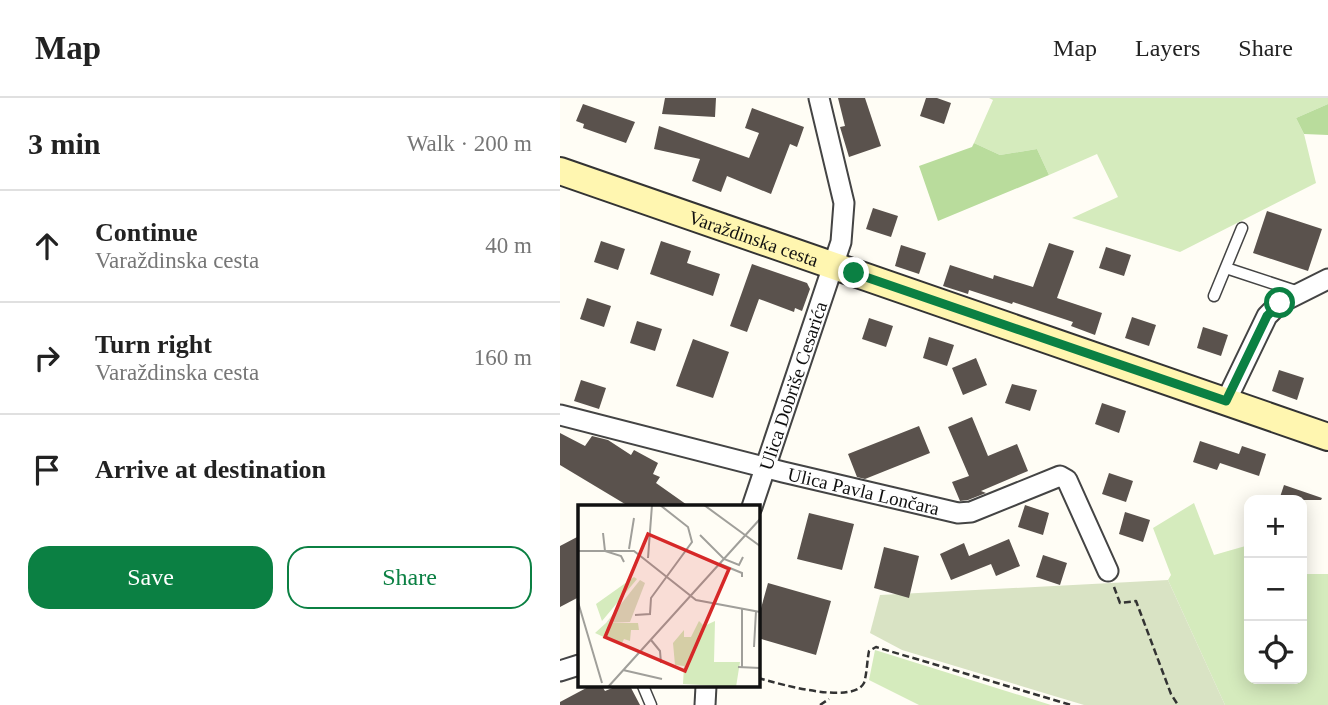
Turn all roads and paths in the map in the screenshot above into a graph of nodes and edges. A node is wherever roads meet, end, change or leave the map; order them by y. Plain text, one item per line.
1 (819, 98) edge
2 (560, 171) edge
3 (1242, 228) dead end
4 (834, 266) junction
5 (1226, 268) junction
6 (1328, 279) edge
7 (1300, 293) junction
8 (1214, 296) dead end
9 (1226, 401) junction
10 (560, 415) edge
11 (1328, 437) edge
12 (764, 468) junction
13 (753, 505) edge
14 (1108, 570) joint
15 (578, 665) edge
16 (560, 671) edge
17 (760, 679) edge
18 (644, 688) edge
19 (831, 699) junction
20 (651, 705) edge
21 (820, 705) edge
22 (1071, 705) edge
23 (1178, 705) edge

1 - 4 street, Ulica Dobriše Cesarića
2 - 4 main road, Varaždinska cesta
3 - 5 lane
4 - 9 main road, Varaždinska cesta
4 - 12 street, Ulica Dobriše Cesarića
5 - 7 lane
5 - 8 lane
6 - 7 street
7 - 9 street
9 - 11 main road, Varaždinska cesta
10 - 12 street, Ulica Pavla Lončara
12 - 13 street, Ulica Dobriše Cesarića
12 - 14 street, Ulica Pavla Lončara
14 - 23 path
15 - 16 street
17 - 19 path
18 - 20 lane
19 - 21 path
19 - 22 path

